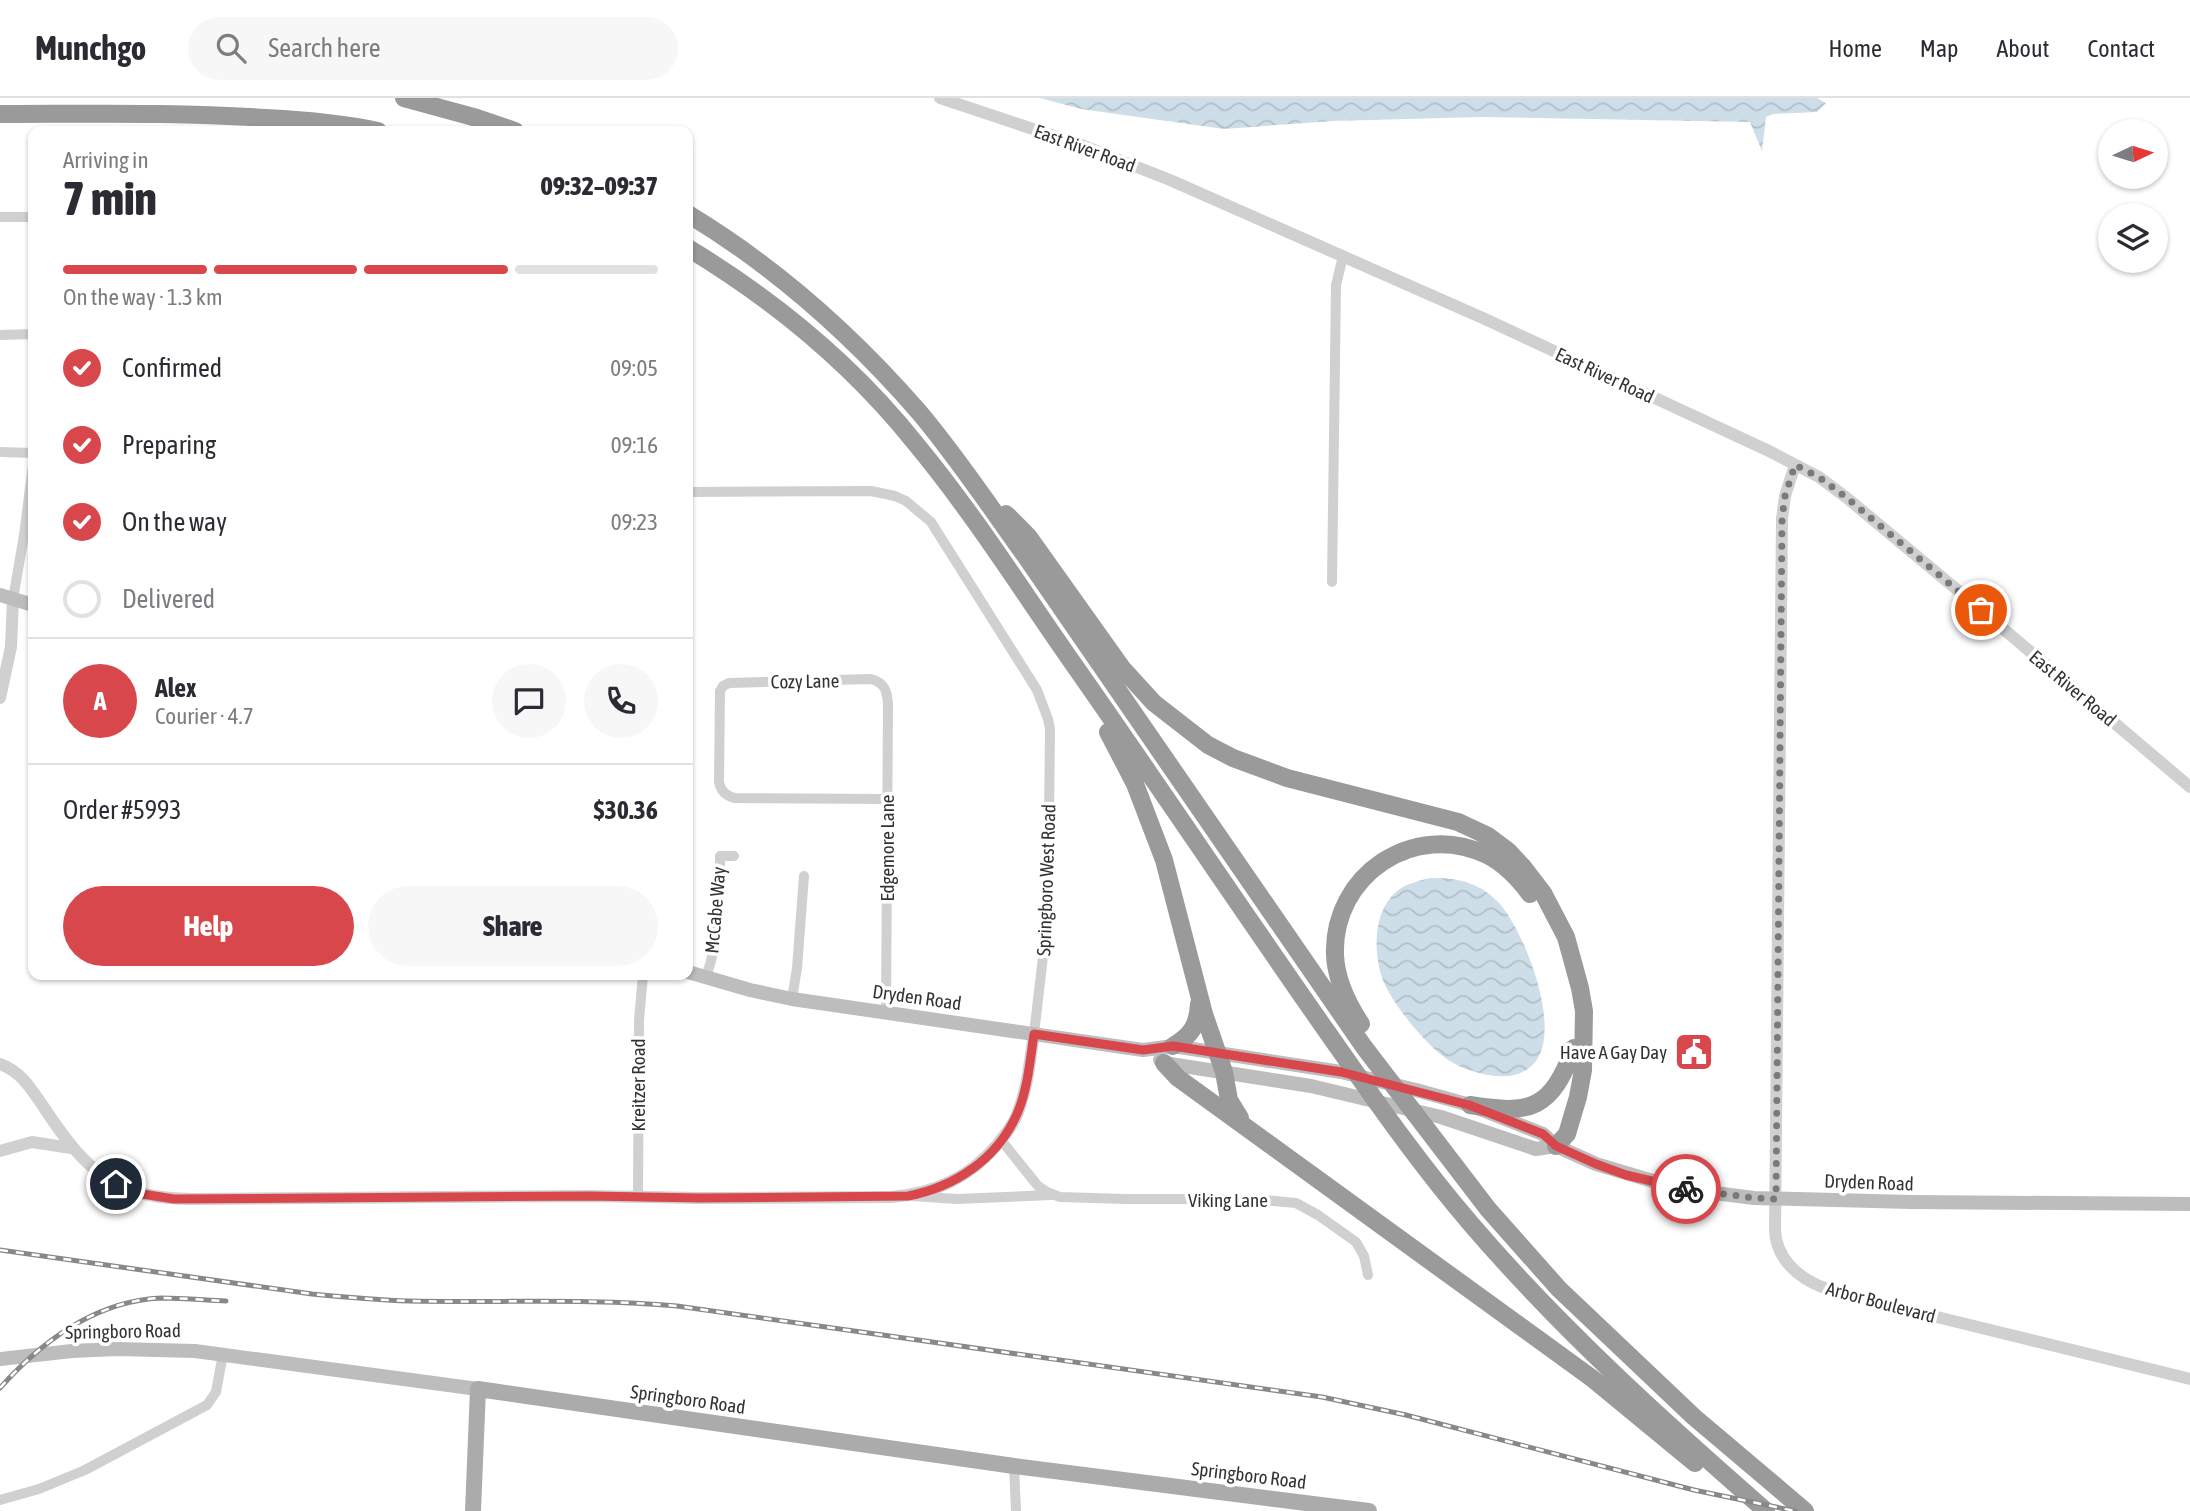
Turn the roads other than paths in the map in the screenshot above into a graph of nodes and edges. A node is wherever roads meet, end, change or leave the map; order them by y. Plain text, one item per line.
1 (404, 98) edge
2 (940, 98) edge
3 (0, 114) edge
4 (345, 126) edge
5 (500, 126) edge
6 (0, 217) edge
7 (28, 217) edge
8 (693, 217) edge
9 (693, 251) edge
10 (1343, 256) junction
11 (28, 334) edge
12 (0, 335) edge
13 (0, 452) edge
14 (28, 453) edge
15 (1795, 465) junction
16 (967, 474) junction
17 (693, 492) edge
18 (28, 504) edge
19 (1332, 582) dead end
20 (6, 597) edge
21 (28, 604) edge
22 (1059, 643) junction
23 (883, 685) joint
24 (0, 698) edge
25 (2190, 787) edge
26 (887, 799) junction
27 (734, 856) dead end
28 (804, 876) dead end
29 (693, 973) edge
30 (705, 977) junction
31 (643, 980) edge
32 (1198, 987) junction
33 (792, 999) junction
34 (886, 1012) junction
35 (1034, 1034) junction
36 (1173, 1046) junction
37 (1369, 1048) junction
38 (1574, 1048) junction
39 (1143, 1050) junction
40 (1216, 1052) junction
41 (1164, 1063) junction
42 (0, 1064) edge
43 (1224, 1072) junction
44 (1469, 1105) junction
45 (1001, 1140) junction
46 (1556, 1146) junction
47 (71, 1147) junction
48 (0, 1151) edge
49 (1280, 1152) junction
50 (1054, 1195) junction
51 (638, 1196) junction
52 (908, 1196) junction
53 (1776, 1199) junction
54 (2190, 1204) edge
55 (1368, 1275) dead end
56 (223, 1354) junction
57 (0, 1359) edge
58 (2190, 1379) edge
59 (478, 1389) junction
60 (1014, 1466) junction
61 (0, 1500) edge
62 (473, 1511) edge
63 (1016, 1511) edge
64 (1369, 1511) edge
65 (1763, 1511) edge
66 (1805, 1511) edge

1 - 5 highway
2 - 10 street, East River Road
3 - 4 highway
6 - 7 street
8 - 16 highway
9 - 22 highway
10 - 15 street, East River Road
10 - 19 street
11 - 12 street
13 - 14 street
15 - 25 street, East River Road
15 - 53 street, Arbor Boulevard
16 - 37 highway
16 - 46 highway
17 - 35 street, Springboro West Road
18 - 20 street
20 - 21 main road
20 - 24 street
22 - 32 highway
22 - 65 highway
23 - 26 street, Edgemore Lane
23 - 26 street, Cozy Lane
26 - 34 street, Edgemore Lane
27 - 30 street, McCabe Way
28 - 33 street
29 - 30 main road, Dryden Road
30 - 33 main road, Dryden Road
31 - 51 street, Kreitzer Road
32 - 36 highway
32 - 40 highway
33 - 34 main road, Dryden Road
34 - 35 main road, Dryden Road
35 - 39 main road, Dryden Road
35 - 45 street, Springboro West Road
36 - 39 main road, Dryden Road
36 - 40 main road, Dryden Road
37 - 38 highway
37 - 66 highway
38 - 44 highway
38 - 46 highway
39 - 41 main road, Dryden Road
40 - 43 highway
40 - 44 main road, Dryden Road
41 - 43 main road, Dryden Road
41 - 49 highway
42 - 47 street, Springboro West Road
43 - 46 main road, Dryden Road
43 - 49 highway
44 - 46 main road, Dryden Road
45 - 50 street
45 - 52 street, Springboro West Road
46 - 53 main road, Dryden Road
47 - 48 street
47 - 51 street, Springboro West Road
49 - 65 highway
50 - 52 street, Viking Lane
50 - 55 street, Viking Lane
51 - 52 street, Springboro West Road
53 - 54 main road, Dryden Road
53 - 58 street, Arbor Boulevard
56 - 57 main road, Springboro Road
56 - 59 main road, Springboro Road
56 - 61 street
59 - 60 main road, Springboro Road
59 - 62 main road
60 - 63 street
60 - 64 main road, Springboro Road

